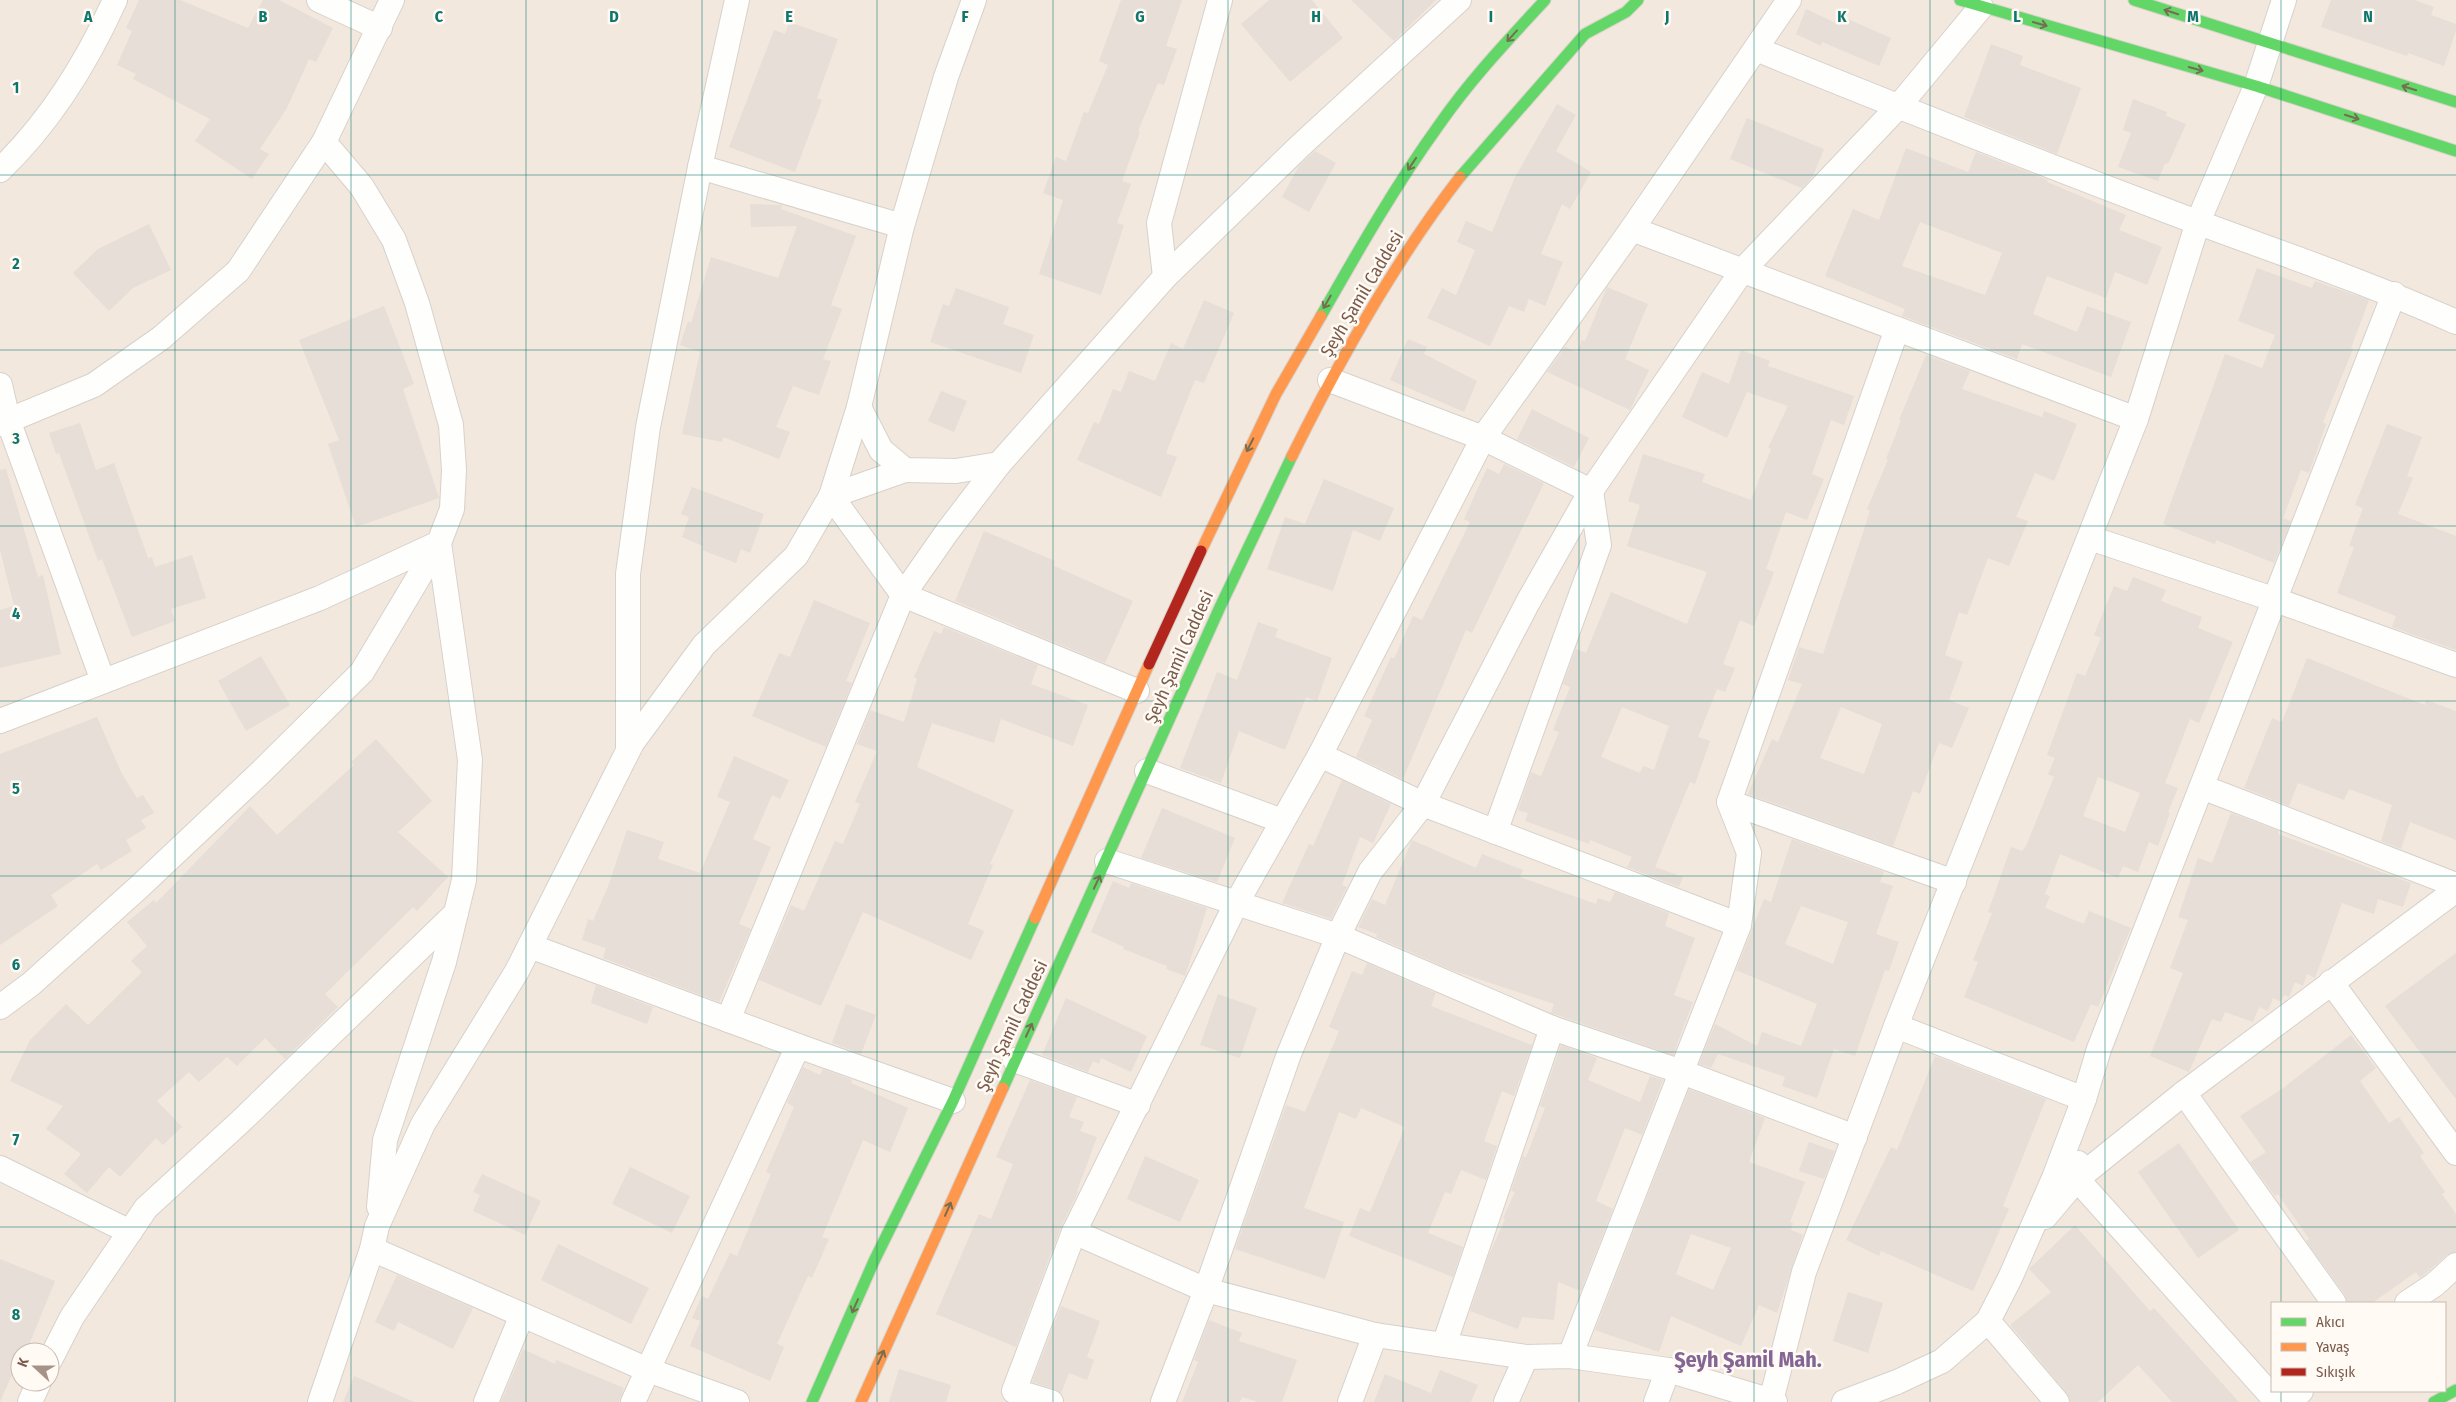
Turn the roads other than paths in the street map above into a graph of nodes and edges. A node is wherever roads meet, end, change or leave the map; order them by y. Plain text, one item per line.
1 (115, 0) edge
2 (319, 0) edge
3 (392, 0) edge
4 (737, 0) edge
5 (974, 0) edge
6 (1220, 0) edge
7 (1459, 0) edge
8 (1545, 0) edge
9 (1790, 0) edge
10 (2134, 0) edge
11 (2284, 0) edge
12 (1643, 2) edge
13 (1971, 3) edge
14 (1613, 4) dead end
15 (1626, 12) junction
16 (380, 28) junction
17 (2268, 44) junction
18 (1756, 49) junction
19 (2256, 86) junction
20 (2456, 102) edge
21 (1898, 107) junction
22 (324, 142) junction
23 (2456, 151) edge
24 (700, 167) junction
25 (0, 170) edge
26 (2198, 222) junction
27 (902, 226) junction
28 (1632, 229) junction
29 (1742, 271) junction
30 (1165, 277) junction
31 (2394, 294) junction
32 (2456, 322) edge
33 (1898, 329) junction
34 (1330, 380) junction
35 (0, 385) edge
36 (859, 407) junction
37 (2136, 419) junction
38 (4, 422) edge
39 (1484, 438) junction
40 (999, 464) junction
41 (905, 470) junction
42 (1591, 491) junction
43 (831, 496) junction
44 (2090, 538) junction
45 (439, 543) junction
46 (903, 595) junction
47 (2273, 599) junction
48 (2456, 666) edge
49 (103, 681) junction
50 (1137, 691) junction
51 (0, 721) edge
52 (628, 750) junction
53 (1320, 755) junction
54 (1148, 771) junction
55 (2202, 787) junction
56 (1729, 802) junction
57 (1423, 804) junction
58 (1282, 821) junction
59 (1495, 832) junction
60 (1106, 861) junction
61 (1954, 882) junction
62 (2456, 885) edge
63 (2456, 890) edge
64 (1236, 904) junction
65 (456, 913) junction
66 (1739, 925) junction
67 (1338, 936) junction
68 (530, 946) junction
69 (2331, 982) junction
70 (0, 1007) edge
71 (728, 1020) junction
72 (1896, 1026) junction
73 (1552, 1028) junction
74 (798, 1046) junction
75 (1016, 1060) junction
76 (1682, 1072) junction
77 (2184, 1093) junction
78 (2084, 1099) junction
79 (953, 1101) junction
80 (1138, 1105) junction
81 (1856, 1137) junction
82 (2456, 1153) edge
83 (0, 1168) edge
84 (2077, 1179) junction
85 (378, 1226) junction
86 (130, 1232) junction
87 (1074, 1232) junction
88 (2027, 1240) junction
89 (372, 1249) junction
90 (2456, 1265) edge
91 (1206, 1290) junction
92 (2333, 1302) edge
93 (2408, 1302) edge
94 (522, 1315) junction
95 (1988, 1321) junction
96 (1375, 1335) junction
97 (59, 1342) edge
98 (1444, 1345) junction
99 (1570, 1356) junction
100 (1526, 1357) junction
101 (648, 1370) junction
102 (1668, 1370) junction
103 (2456, 1390) edge
104 (2300, 1392) edge
105 (1883, 1396) edge
106 (1773, 1401) edge
107 (320, 1402) edge
108 (486, 1402) edge
109 (634, 1402) edge
110 (737, 1402) edge
111 (812, 1402) edge
112 (861, 1402) edge
113 (1051, 1402) edge
114 (1164, 1402) edge
115 (1350, 1402) edge
116 (1506, 1402) edge
117 (1656, 1402) edge
118 (1844, 1402) edge
119 (2057, 1402) edge
120 (2277, 1402) edge
121 (2290, 1402) edge
122 (2434, 1402) edge

1 - 25 street
2 - 16 street
3 - 16 street
4 - 24 street
5 - 27 street
6 - 30 street
7 - 30 street
8 -> 50 main road, Şeyh Şamil Caddesi
9 - 18 street
17 -> 10 main road
11 - 17 street
12 - 15 main road, Şeyh Şamil Caddesi
13 -> 19 main road
13 - 21 street
14 - 15 main road
15 - 34 main road, Şeyh Şamil Caddesi
16 - 22 street
17 - 19 street
20 -> 17 main road
18 - 21 street
18 - 28 street
19 -> 23 main road
19 - 26 street
21 - 26 street
21 - 29 street
22 - 38 street
22 - 45 street
24 - 27 street
24 - 52 street
26 - 31 street
26 - 37 street
27 - 36 street
28 - 29 street
28 - 39 street
29 - 33 street
29 - 42 street
30 - 40 street
31 - 32 street
31 - 47 street
33 - 37 street
33 - 56 street
34 - 39 street
34 - 54 main road, Şeyh Şamil Caddesi
35 - 38 street
36 - 41 street
36 - 43 street
37 - 44 street
38 - 49 street
39 - 42 street
39 - 53 street
40 - 41 street
40 - 46 street
41 - 43 street
42 - 57 street
42 - 59 street
43 - 46 street
43 - 52 street
44 - 47 street
44 - 61 street
45 - 49 street
45 - 65 street
45 - 70 street
46 - 50 street
46 - 71 street
47 - 48 street
47 - 55 street
49 - 51 street
50 - 79 main road, Şeyh Şamil Caddesi
52 - 68 street
53 - 57 street
53 - 58 street
54 - 58 street
54 - 60 main road, Şeyh Şamil Caddesi
55 - 62 street
55 - 78 street
56 - 61 street
56 - 66 street
57 - 59 street
57 - 67 street
58 - 64 street
59 - 66 street
60 - 64 street
75 -> 60 main road, Şeyh Şamil Caddesi
61 - 72 street
63 - 69 street
64 - 67 street
64 - 80 street
65 - 85 street
65 - 86 street
66 - 76 street
67 - 73 street
67 - 91 street
68 - 71 street
68 - 85 street
69 - 77 street
69 - 82 street
71 - 74 street
72 - 78 street
72 - 81 street
73 - 76 street
73 - 98 street
74 - 79 street
74 - 101 street
75 - 80 street
112 -> 75 main road, Şeyh Şamil Caddesi
76 - 81 street
76 - 99 street
77 - 84 street
77 - 92 street
78 - 84 street
78 - 88 street
79 -> 111 main road, Şeyh Şamil Caddesi
80 - 87 street
81 - 106 street
83 - 86 street
84 - 88 street
84 - 120 street
85 - 89 street
86 - 97 street
87 - 91 street
87 - 113 street
88 - 95 street
89 - 94 street
89 - 107 street
90 - 93 street
91 - 96 street
91 - 114 street
94 - 101 street
94 - 108 street
95 - 105 street
95 - 119 street
96 - 98 street
96 - 115 street
98 - 100 street
99 - 100 street
99 - 102 street
100 - 116 street
101 - 109 street
101 - 110 street
102 - 106 street
102 - 117 street
103 - 122 main road
104 - 121 street
105 - 118 street

